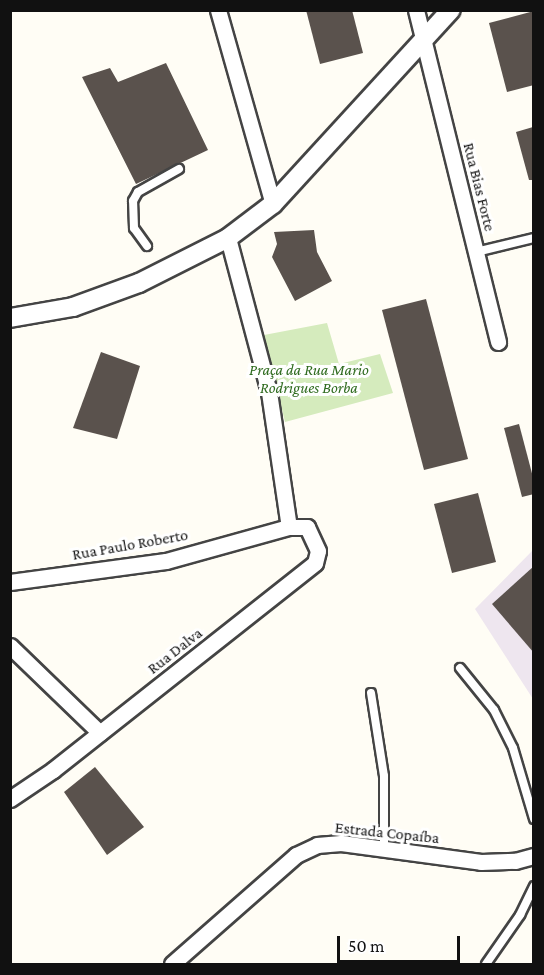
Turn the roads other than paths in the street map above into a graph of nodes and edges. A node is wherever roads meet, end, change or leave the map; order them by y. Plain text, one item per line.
1 (218, 10) edge
2 (416, 10) edge
3 (451, 10) edge
4 (424, 40) junction
5 (179, 169) dead end
6 (273, 204) junction
7 (228, 238) junction
8 (534, 238) edge
9 (147, 246) dead end
10 (476, 252) junction
11 (10, 318) edge
12 (498, 342) dead end
13 (290, 527) junction
14 (10, 582) edge
15 (10, 646) edge
16 (460, 668) dead end
17 (371, 693) dead end
18 (100, 733) junction
19 (10, 799) edge
20 (534, 819) edge
21 (384, 848) junction
22 (534, 856) edge
23 (534, 886) edge
24 (172, 964) edge
25 (486, 964) edge

1 - 6 street
2 - 4 street, Rua Bias Forte
3 - 4 street
4 - 6 street
4 - 10 street, Rua Bias Forte
5 - 9 lane
6 - 7 street
7 - 11 street
7 - 13 street
8 - 10 lane
10 - 12 street, Rua Bias Forte
13 - 14 street, Rua Paulo Roberto
13 - 18 street, Rua Dalva
15 - 18 street
16 - 20 lane
17 - 21 lane
18 - 19 street, Rua Dalva
21 - 22 street, Estrada Copaíba
21 - 24 street, Estrada Copaíba
23 - 25 lane

